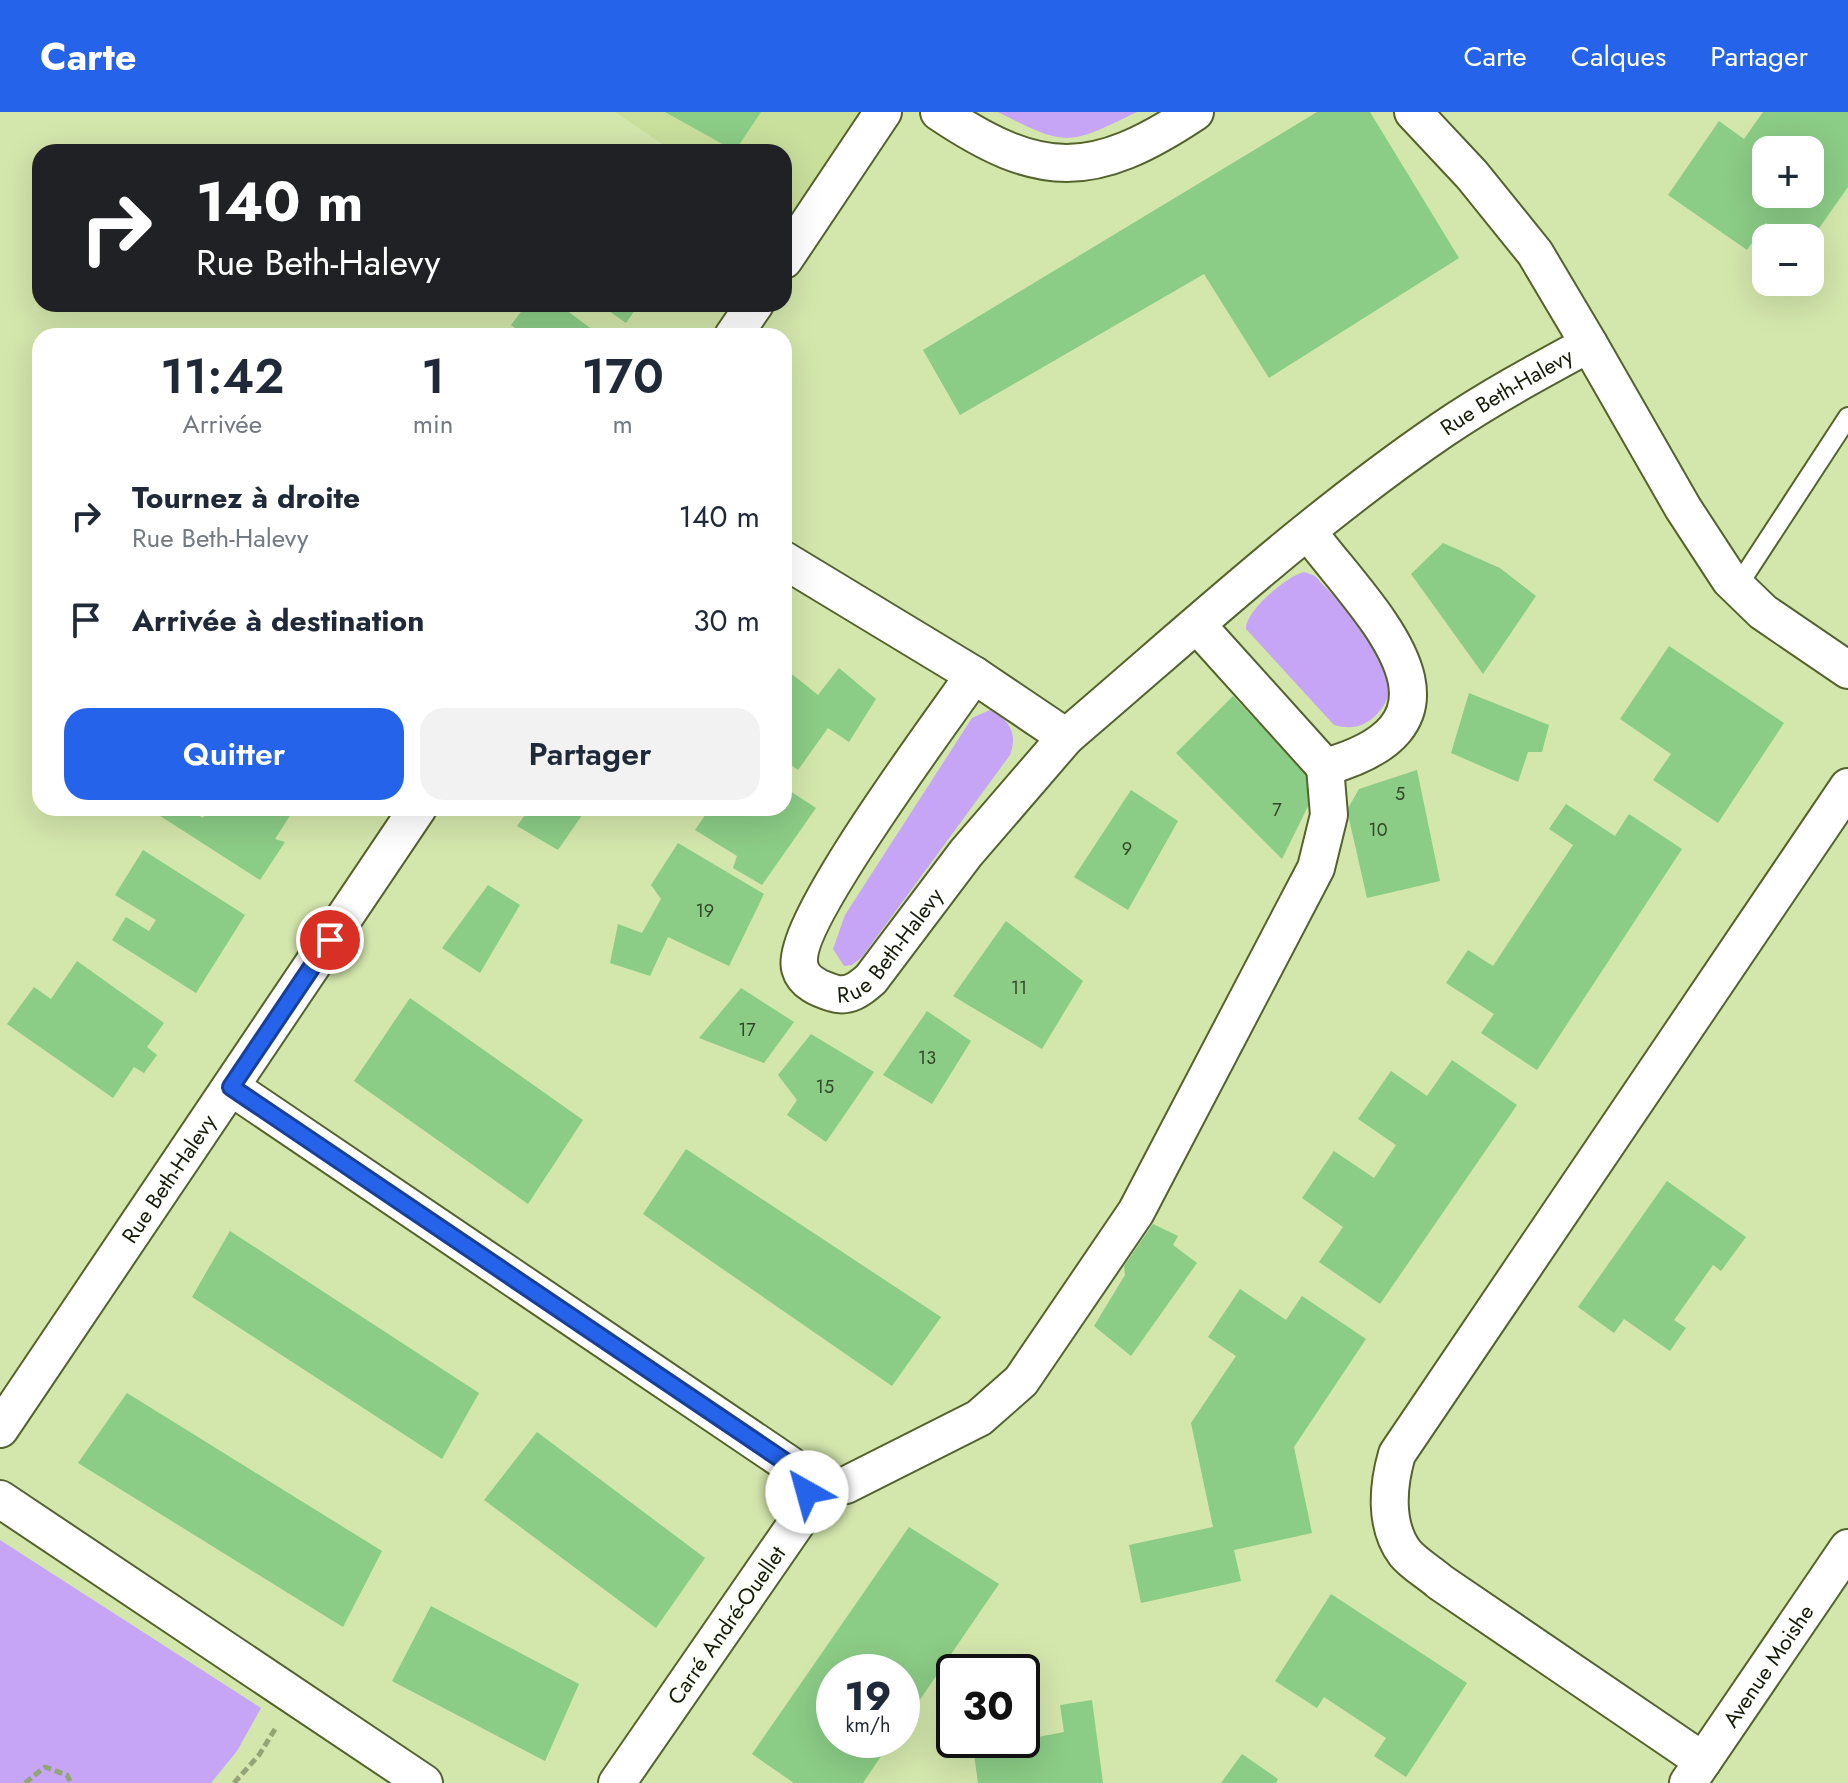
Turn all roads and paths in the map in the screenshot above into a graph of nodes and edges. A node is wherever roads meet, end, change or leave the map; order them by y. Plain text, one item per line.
1 (883, 112) edge
2 (939, 112) edge
3 (1195, 112) edge
4 (1413, 112) edge
5 (792, 248) edge
6 (1589, 344) junction
7 (1848, 417) edge
8 (1309, 533) junction
9 (792, 565) edge
10 (1737, 587) junction
11 (1197, 625) junction
12 (1848, 670) edge
13 (974, 675) junction
14 (1066, 737) junction
15 (1325, 767) junction
16 (1848, 787) edge
17 (413, 816) edge
18 (231, 1087) junction
19 (0, 1429) edge
20 (807, 1492) junction
21 (0, 1499) edge
22 (1848, 1548) edge
23 (283, 1717) dead end
24 (1696, 1772) edge
25 (25, 1783) edge
26 (71, 1783) edge
27 (234, 1783) edge
28 (424, 1783) edge
29 (617, 1783) edge

1 - 5 street
2 - 3 street
4 - 6 street, Rue Beth-Halevy
6 - 8 street, Rue Beth-Halevy
6 - 10 street
7 - 10 lane
8 - 11 street, Rue Beth-Halevy
8 - 15 street
9 - 13 street
10 - 12 street
11 - 14 street, Rue Beth-Halevy
11 - 15 street
13 - 14 street
13 - 14 street, Rue Beth-Halevy
15 - 20 street
16 - 24 street
17 - 18 street, Rue Beth-Halevy
18 - 19 street, Rue Beth-Halevy
18 - 20 street
20 - 29 street, Carré André-Ouellet
21 - 28 street
22 - 24 street, Avenue Moishe
23 - 27 path
25 - 26 path

